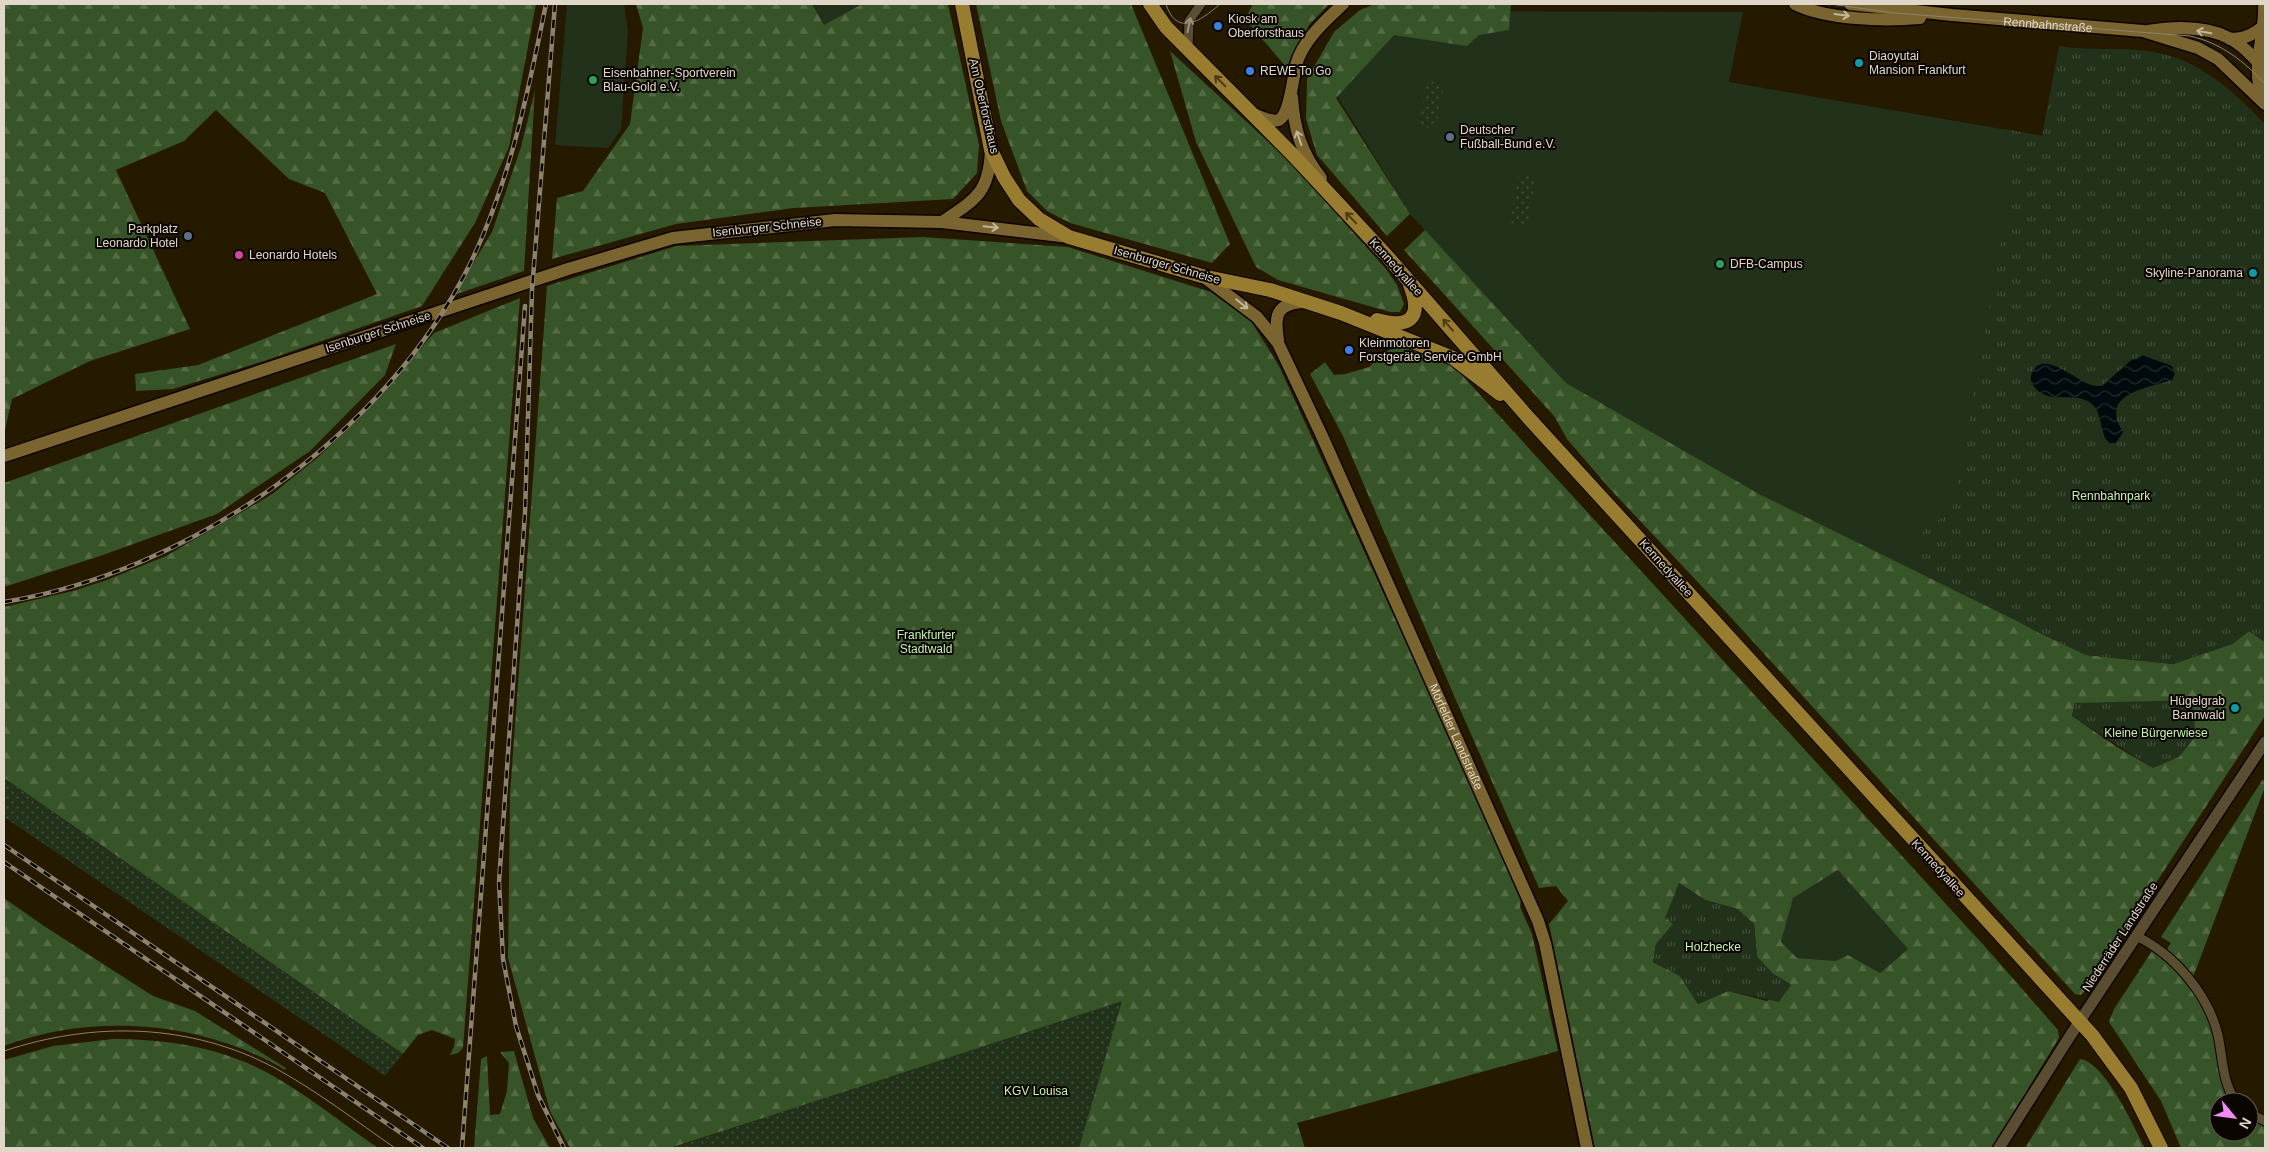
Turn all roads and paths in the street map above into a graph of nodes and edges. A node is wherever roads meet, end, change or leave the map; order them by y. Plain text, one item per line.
1 (962, 4) edge
2 (1150, 4) edge
3 (1201, 4) edge
4 (1343, 4) edge
5 (1795, 4) edge
6 (1850, 4) edge
7 (2264, 4) edge
8 (1952, 15) junction
9 (2264, 26) edge
10 (2143, 31) junction
11 (2230, 38) junction
12 (1188, 49) junction
13 (2261, 71) edge
14 (2234, 72) junction
15 (1292, 89) junction
16 (2265, 103) edge
17 (1253, 114) junction
18 (991, 150) junction
19 (1329, 195) junction
20 (942, 222) junction
21 (1069, 237) junction
22 (1202, 276) junction
23 (1408, 280) junction
24 (1305, 302) junction
25 (1331, 310) junction
26 (1278, 343) junction
27 (1526, 415) junction
28 (4, 456) edge
29 (2265, 742) edge
30 (2136, 936) junction
31 (2079, 1023) junction
32 (2229, 1092) edge
33 (1587, 1148) edge
34 (1999, 1148) edge
35 (2161, 1148) edge

1 - 18 main road, Am Oberforsthaus
2 - 12 main road, Kennedyallee
12 -> 3 street
4 - 15 main road
5 -> 8 main road, Rennbahnstraße
6 - 8 main road, Rennbahnstraße
7 - 9 main road
8 - 10 main road, Rennbahnstraße
9 - 11 main road
9 - 13 main road
11 -> 10 main road, Rennbahnstraße
10 - 14 main road, Rennbahnstraße
11 - 13 main road, Rennbahnstraße
17 -> 12 main road, Kennedyallee
13 - 14 main road
13 - 16 main road
14 - 16 main road, Rennbahnstraße
15 - 17 main road
19 -> 15 main road
17 - 19 main road, Kennedyallee
18 - 20 main road
18 - 21 main road, Am Oberforsthaus
23 -> 19 main road, Kennedyallee
20 -> 21 main road, Isenburger Schneise
20 - 28 main road, Isenburger Schneise
21 - 22 main road, Isenburger Schneise
22 - 24 main road, Isenburger Schneise
22 -> 26 main road, Mörfelder Landstraße
23 - 25 main road
27 -> 23 main road, Kennedyallee
24 - 25 main road, Isenburger Schneise
24 - 26 main road, Mörfelder Landstraße
25 - 27 main road, Isenburger Schneise
26 - 33 main road, Mörfelder Landstraße
27 - 31 main road, Kennedyallee
29 - 30 street, Niederräder Landstraße
30 - 31 street, Niederräder Landstraße
30 - 32 street
31 - 34 street, Niederräder Landstraße
31 - 35 main road, Kennedyallee

